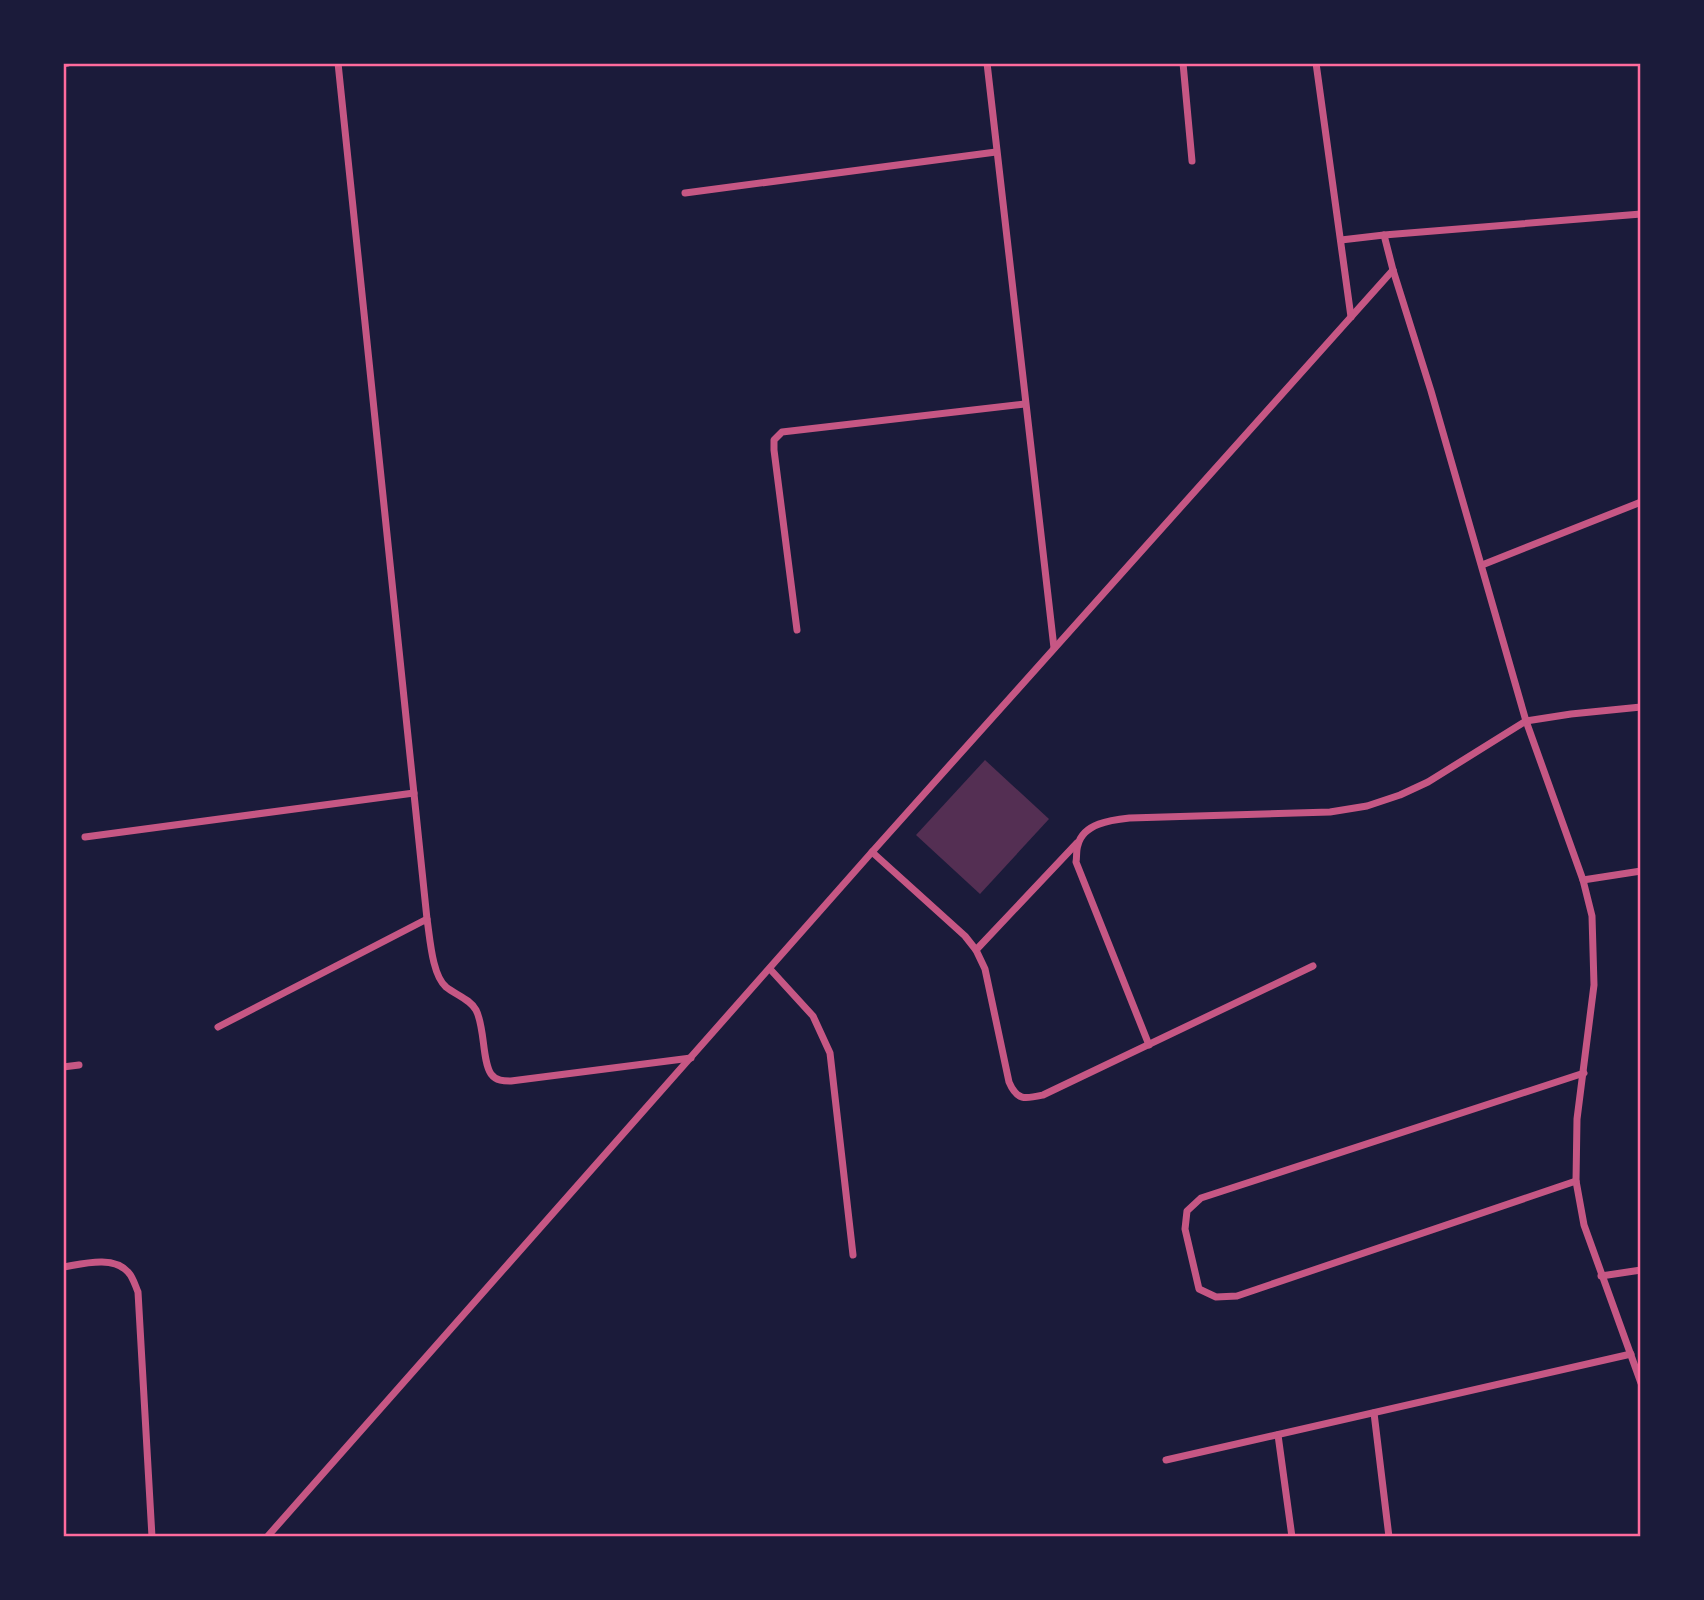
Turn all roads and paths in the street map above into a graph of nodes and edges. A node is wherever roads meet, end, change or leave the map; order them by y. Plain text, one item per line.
1 (68, 63) edge
2 (338, 63) edge
3 (987, 63) edge
4 (1184, 63) edge
5 (1316, 63) edge
6 (63, 64) edge
7 (996, 152) junction
8 (1192, 160) dead end
9 (685, 193) dead end
10 (1641, 215) edge
11 (1384, 235) junction
12 (1341, 240) junction
13 (1393, 270) junction
14 (1351, 317) junction
15 (1025, 404) junction
16 (1641, 502) edge
17 (1482, 565) junction
18 (797, 630) dead end
19 (1054, 648) junction
20 (1641, 707) edge
21 (1526, 721) junction
22 (414, 793) junction
23 (85, 836) dead end
24 (1078, 842) junction
25 (872, 852) junction
26 (1641, 872) edge
27 (1583, 880) junction
28 (427, 919) junction
29 (976, 950) junction
30 (1313, 966) dead end
31 (770, 969) junction
32 (218, 1027) dead end
33 (1149, 1045) junction
34 (691, 1058) junction
35 (79, 1065) dead end
36 (63, 1067) edge
37 (1584, 1073) junction
38 (1576, 1181) junction
39 (853, 1255) dead end
40 (63, 1267) edge
41 (1641, 1270) edge
42 (1601, 1276) junction
43 (1631, 1354) junction
44 (1641, 1383) edge
45 (1374, 1413) junction
46 (1278, 1434) junction
47 (1166, 1460) dead end
48 (152, 1537) edge
49 (267, 1537) edge
50 (1292, 1537) edge
51 (1389, 1537) edge

1 - 6 street
2 - 22 street
3 - 7 street
4 - 8 street
5 - 12 street
7 - 9 street
7 - 15 street
10 - 11 street
11 - 12 street
11 - 13 street
12 - 14 street
13 - 14 street
13 - 17 street
14 - 19 street
15 - 18 street
15 - 19 street
16 - 17 street
17 - 21 street
19 - 25 street
20 - 21 street
21 - 24 street
21 - 27 street
22 - 23 street
22 - 28 street
24 - 29 street
24 - 33 street
25 - 29 street
25 - 31 street
26 - 27 street
27 - 37 street
28 - 32 street
28 - 34 street
29 - 33 street
30 - 33 street
31 - 34 street
31 - 39 street
34 - 49 street
35 - 36 street
37 - 38 street
37 - 38 street
38 - 42 street
40 - 48 street
41 - 42 street
42 - 43 street
43 - 44 street
43 - 45 street
45 - 46 street
45 - 51 street
46 - 47 street
46 - 50 street

